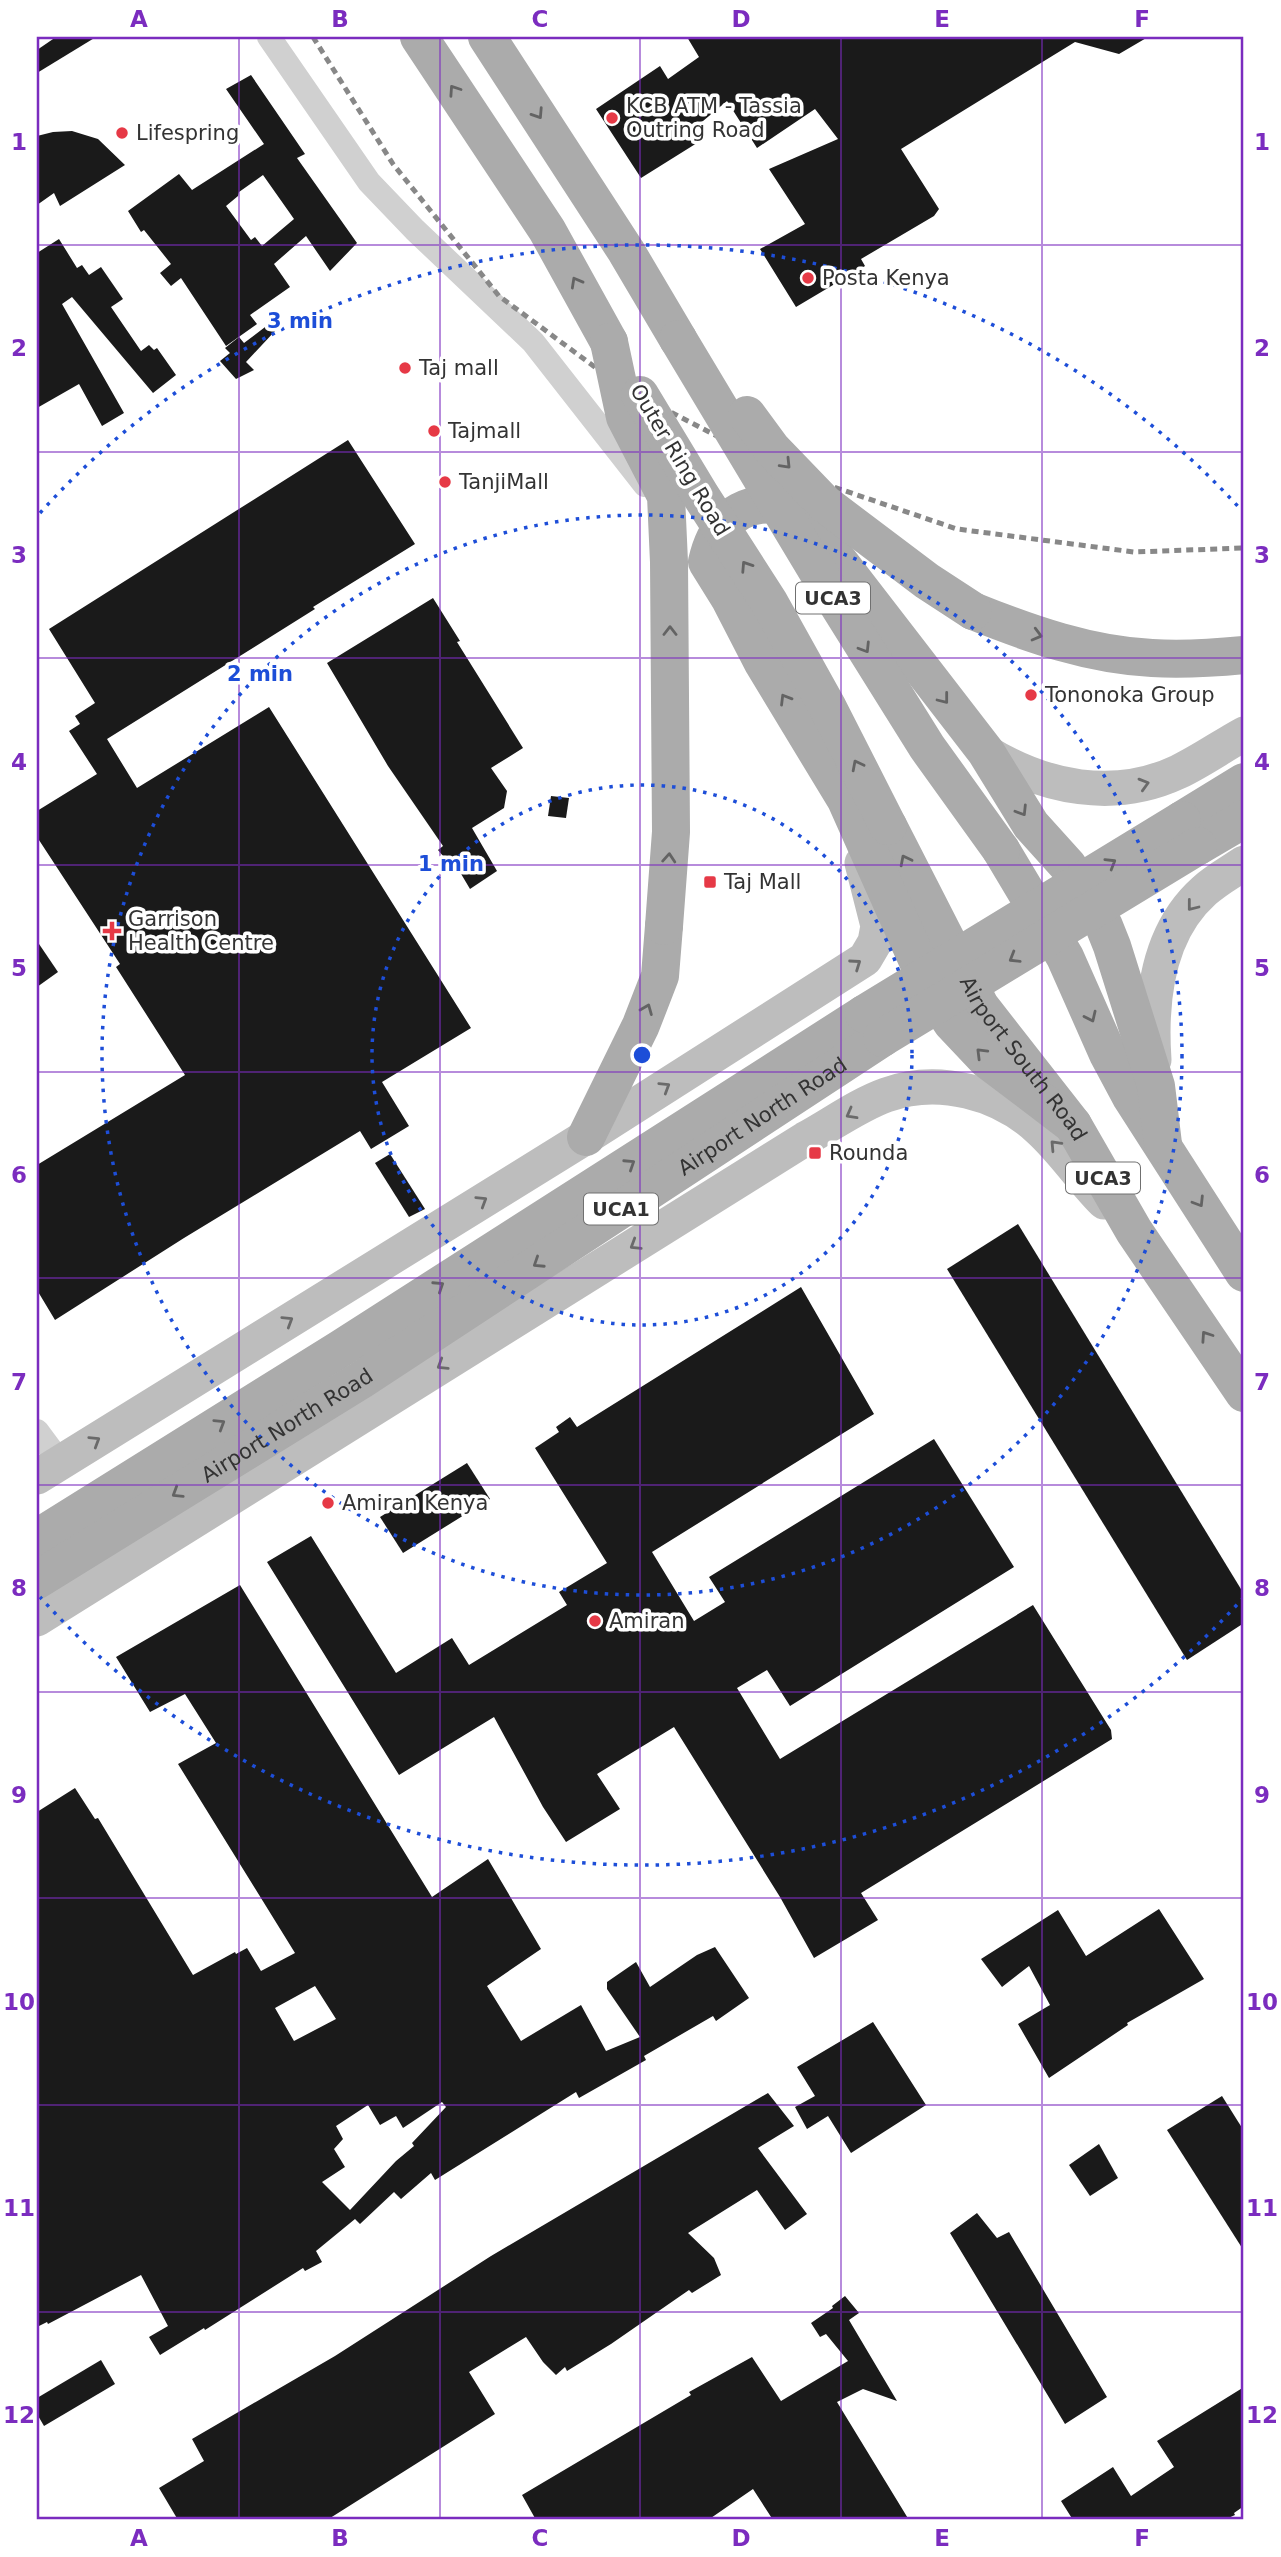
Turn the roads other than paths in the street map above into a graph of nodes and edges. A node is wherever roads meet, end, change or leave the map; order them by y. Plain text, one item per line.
1 (269, 37) edge
2 (419, 37) edge
3 (487, 37) edge
4 (678, 338) junction
5 (609, 342) junction
6 (707, 562) junction
7 (1244, 655) edge
8 (1244, 734) edge
9 (986, 752) junction
10 (1244, 782) edge
11 (846, 800) junction
12 (1244, 819) edge
13 (1244, 863) edge
14 (923, 894) joint
15 (1156, 1086) junction
16 (1073, 1125) junction
17 (586, 1137) junction
18 (1163, 1144) junction
19 (1134, 1231) junction
20 (1244, 1273) edge
21 (350, 1364) junction
22 (1244, 1393) edge
23 (37, 1431) edge
24 (48, 1470) edge
25 (37, 1538) edge
26 (37, 1580) edge
27 (37, 1619) edge

1 - 6 street
5 -> 2 main road, Outer Ring Road / UCA3
3 -> 4 main road, UCA3
4 -> 7 main road, bridge
4 -> 18 main road, UCA3, bridge
14 -> 5 main road, Outer Ring Road / UCA3, bridge
17 -> 5 main road, bridge
6 -> 9 main road
11 -> 6 main road
9 -> 8 main road
9 -> 15 main road
21 -> 10 main road, Airport North Road / UCA1, bridge
16 -> 11 main road
17 -> 11 main road
12 -> 21 main road, Airport North Road / UCA1, bridge
13 -> 15 main road
14 - 16 main road, Airport South Road / UCA3
15 - 18 main road
16 - 19 main road, Airport South Road / UCA3
24 -> 17 main road
18 -> 20 main road, UCA3
22 -> 19 main road, Airport South Road
19 -> 27 main road, Airport North Road / UCA1
25 -> 21 main road, Airport North Road / UCA1
21 -> 26 main road, Airport North Road / UCA1
23 - 24 street

